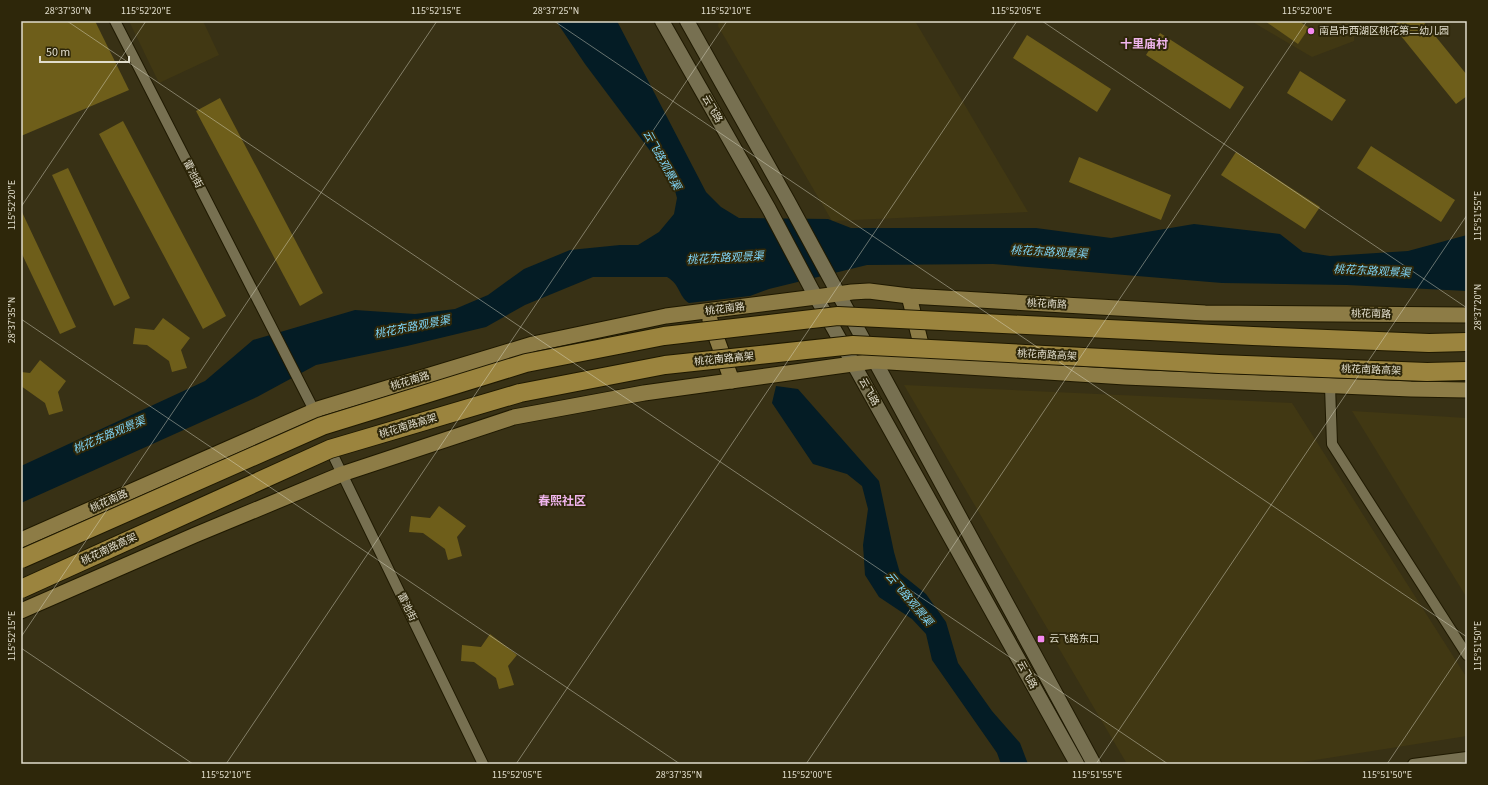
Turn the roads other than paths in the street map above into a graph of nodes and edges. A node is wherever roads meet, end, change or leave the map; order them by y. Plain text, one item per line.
1 (115, 21) edge
2 (662, 21) edge
3 (687, 21) edge
4 (835, 289) junction
5 (814, 293) junction
6 (910, 296) junction
7 (707, 311) junction
8 (1467, 315) edge
9 (1467, 342) edge
10 (874, 361) junction
11 (853, 363) junction
12 (926, 365) junction
13 (1467, 371) edge
14 (732, 381) junction
15 (1330, 386) junction
16 (1467, 390) edge
17 (318, 418) junction
18 (330, 449) junction
19 (342, 474) junction
20 (21, 540) edge
21 (21, 559) edge
22 (21, 589) edge
23 (21, 611) edge
24 (1467, 655) edge
25 (1467, 757) edge
26 (483, 764) edge
27 (1077, 764) edge
28 (1094, 764) edge
29 (1413, 764) edge

1 - 17 street, 雷池街
2 - 5 main road, 云飞路
3 - 4 main road, 云飞路
4 - 5 main road, 桃花南路
4 - 6 main road, 桃花南路
4 - 10 main road, 云飞路
5 - 7 main road, 桃花南路
5 - 11 main road, 云飞路
6 - 8 main road, 桃花南路
6 - 12 main road
7 - 14 main road
7 - 17 main road, 桃花南路
9 - 17 highway, bridge
10 - 11 main road
10 - 12 main road
10 - 28 main road, 云飞路
11 - 14 main road
11 - 27 main road, 云飞路
12 - 15 main road
13 - 18 highway, 桃花南路高架, bridge
14 - 19 main road
15 - 16 main road
15 - 24 street
17 - 20 main road, 桃花南路
17 - 21 highway, bridge
18 - 19 street, 雷池街
18 - 22 highway, 桃花南路高架, bridge
19 - 23 main road
19 - 26 street, 雷池街
25 - 29 street

